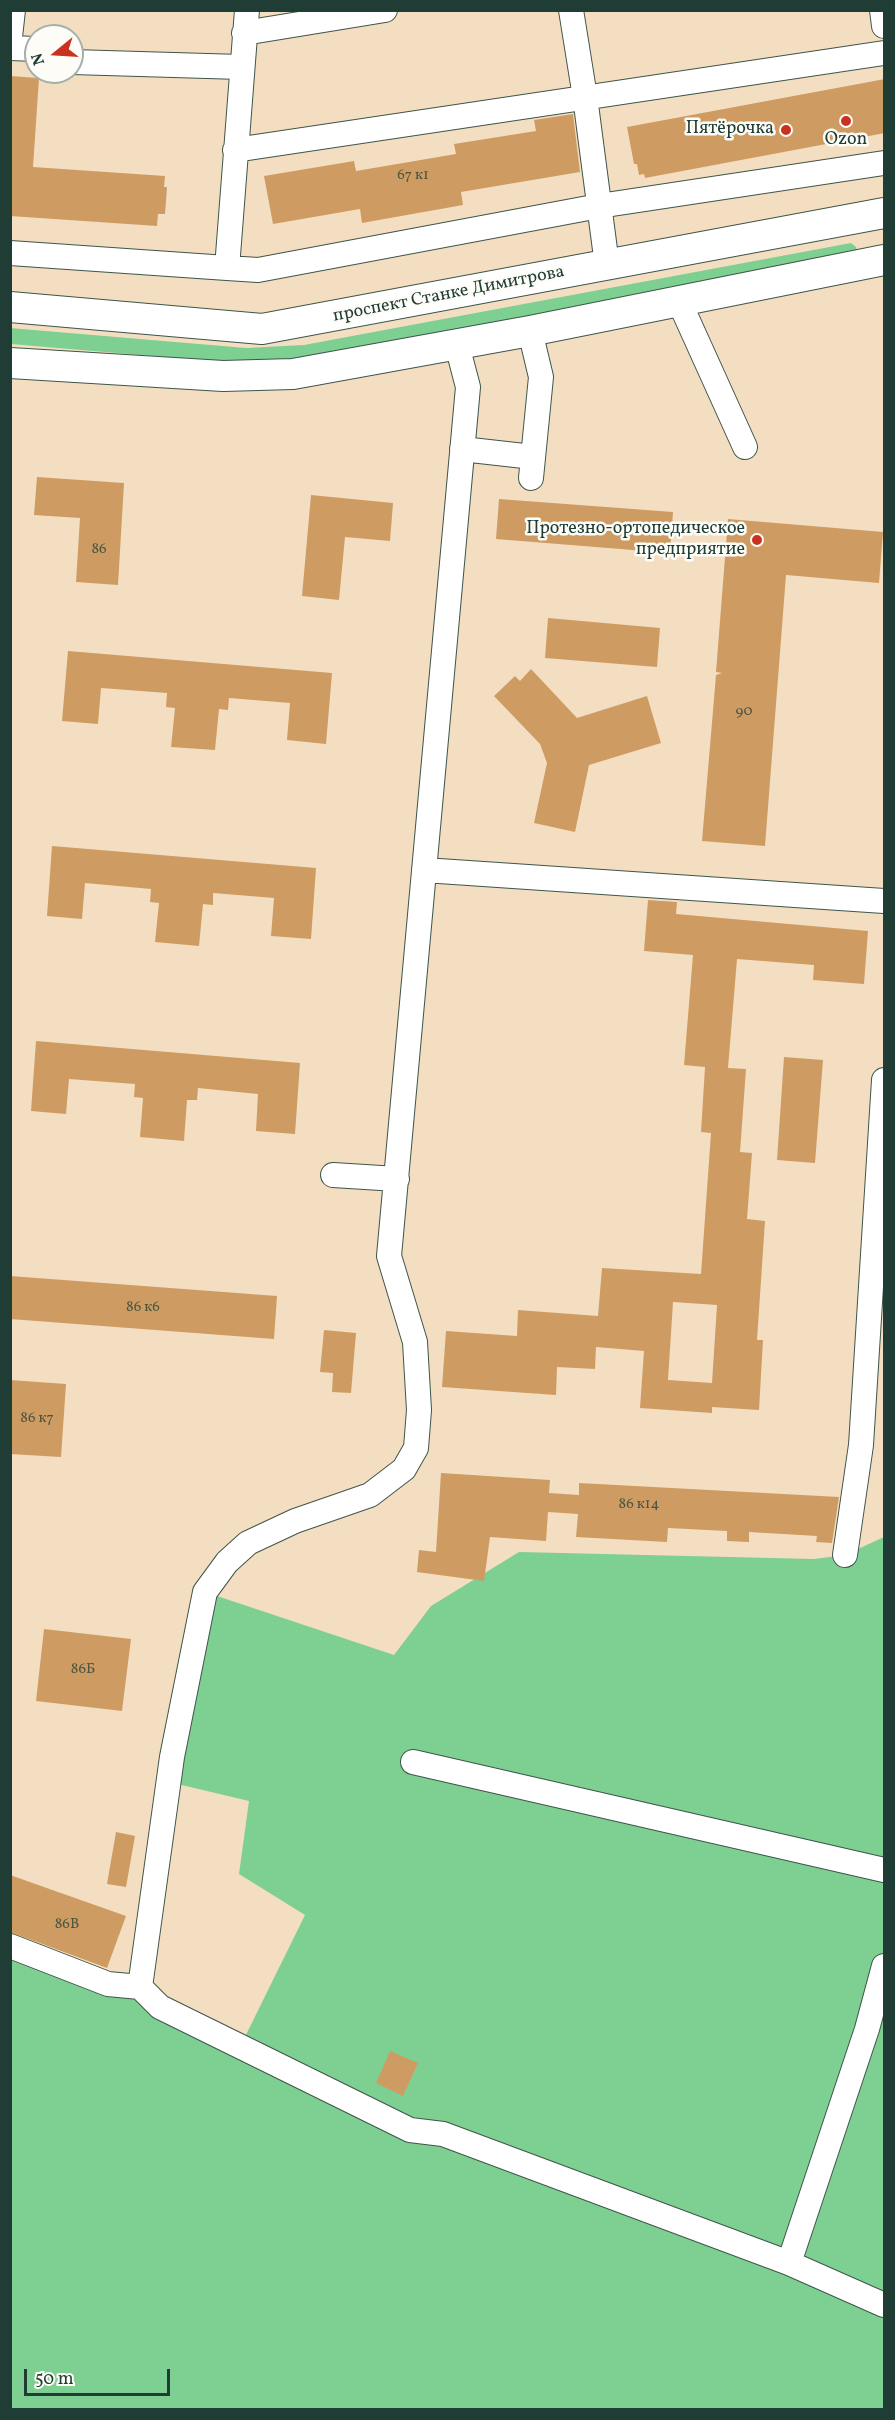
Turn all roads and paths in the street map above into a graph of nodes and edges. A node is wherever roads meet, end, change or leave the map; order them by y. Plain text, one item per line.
1 (13, 10) edge
2 (385, 10) edge
3 (571, 10) edge
4 (882, 10) edge
5 (245, 22) edge
6 (885, 27) edge
7 (10, 37) edge
8 (885, 53) edge
9 (84, 62) edge
10 (241, 67) junction
11 (585, 97) junction
12 (235, 150) junction
13 (885, 163) edge
14 (599, 206) junction
15 (874, 215) edge
16 (10, 254) edge
17 (878, 261) edge
18 (607, 265) junction
19 (227, 268) junction
20 (679, 301) junction
21 (10, 307) edge
22 (530, 331) junction
23 (457, 345) junction
24 (10, 363) edge
25 (745, 447) dead end
26 (462, 449) junction
27 (424, 870) junction
28 (885, 902) edge
29 (885, 1080) edge
30 (333, 1175) dead end
31 (397, 1179) junction
32 (879, 1249) edge
33 (845, 1555) dead end
34 (413, 1762) dead end
35 (885, 1870) edge
36 (10, 1946) edge
37 (885, 1966) edge
38 (140, 1987) junction
39 (789, 2263) junction
40 (885, 2305) edge

1 - 7 street
2 - 5 street
3 - 11 street
4 - 6 street
5 - 10 street
8 - 11 street
9 - 10 street
10 - 12 street
11 - 12 street
11 - 14 street
12 - 19 street
13 - 14 street
14 - 18 street
14 - 19 street
15 - 17 main road
15 - 18 main road, проспект Станке Димитрова
16 - 19 street
17 - 20 main road
18 - 21 main road, проспект Станке Димитрова
20 - 22 main road
20 - 25 street
22 - 23 main road
22 - 26 street
23 - 24 main road
23 - 26 street
26 - 27 street
27 - 28 street
27 - 31 street
29 - 32 street
30 - 31 street
31 - 38 street
32 - 33 street
34 - 35 street
36 - 38 street
37 - 39 street
38 - 39 street
39 - 40 street

